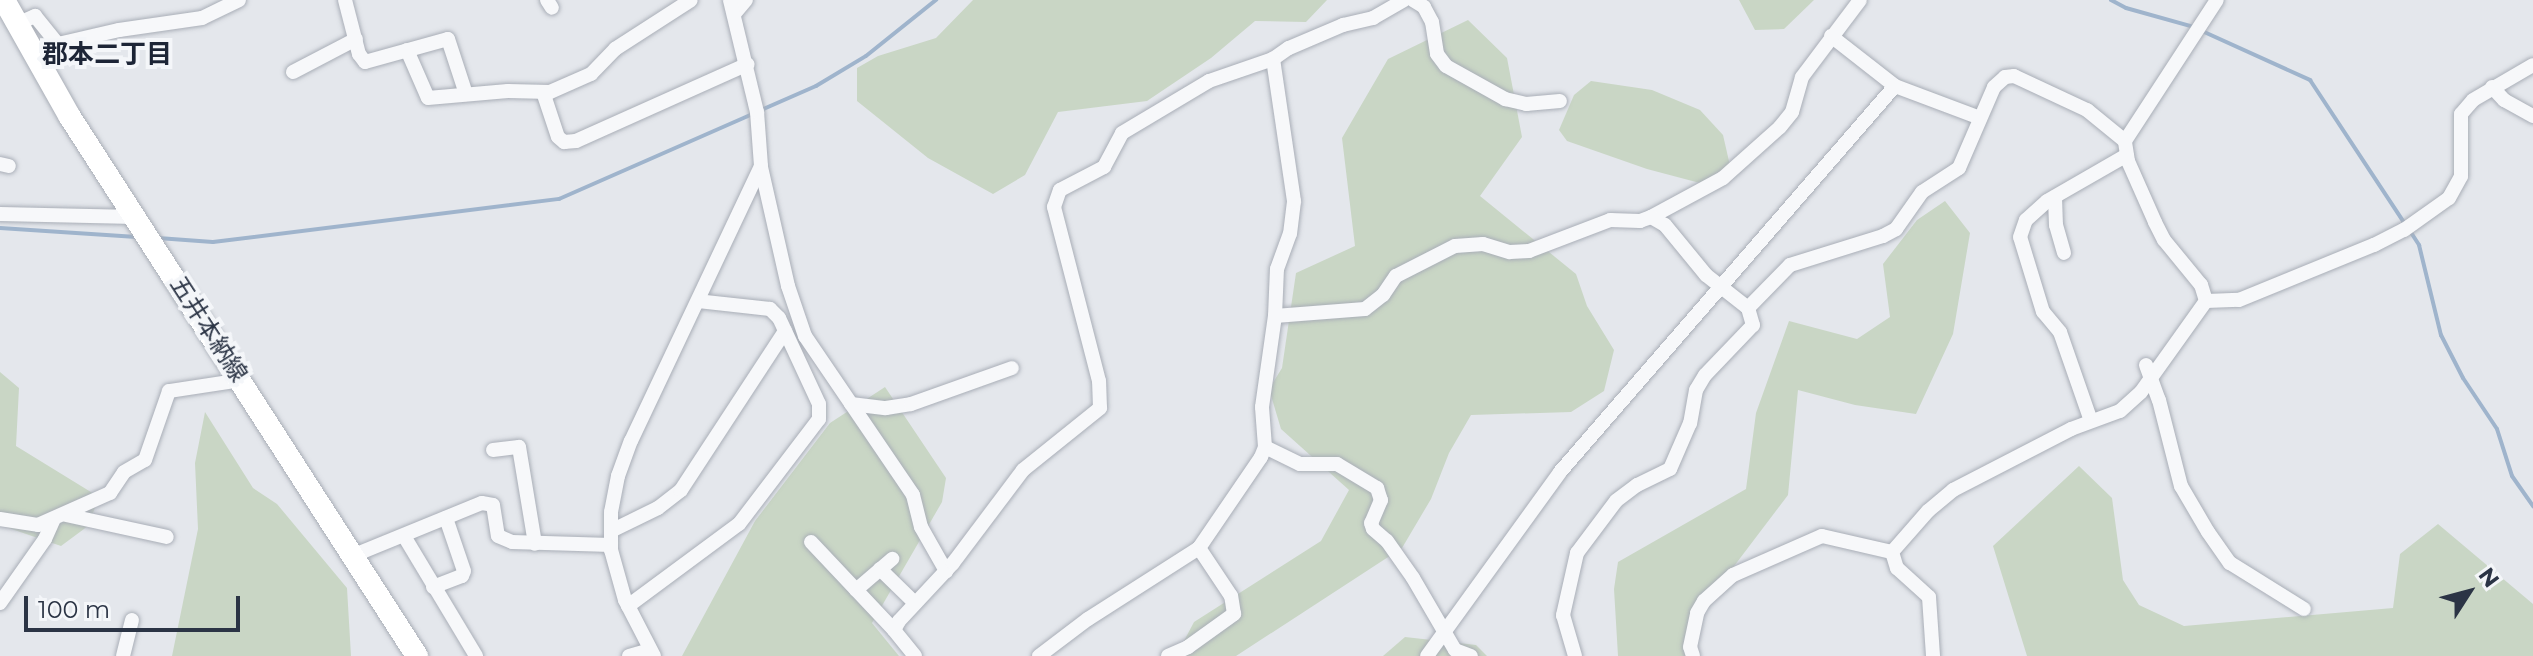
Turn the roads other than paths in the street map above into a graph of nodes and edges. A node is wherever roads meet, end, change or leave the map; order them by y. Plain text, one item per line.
1 (4, 0) edge
2 (239, 0) edge
3 (345, 0) edge
4 (691, 0) edge
5 (746, 0) edge
6 (1404, 0) edge
7 (1413, 0) edge
8 (1860, 0) edge
9 (2217, 0) edge
10 (733, 7) edge
11 (17, 24) junction
12 (1831, 36) junction
13 (356, 39) junction
14 (407, 50) junction
15 (1273, 59) junction
16 (748, 64) junction
17 (2533, 65) edge
18 (293, 72) dead end
19 (1895, 86) junction
20 (2492, 87) junction
21 (543, 92) junction
22 (466, 94) junction
23 (1560, 101) dead end
24 (2533, 116) edge
25 (1980, 118) junction
26 (2126, 148) junction
27 (761, 166) junction
28 (2055, 197) junction
29 (0, 214) edge
30 (135, 217) junction
31 (1651, 217) junction
32 (2064, 253) dead end
33 (1719, 286) junction
34 (698, 301) junction
35 (2206, 301) junction
36 (1748, 308) junction
37 (1275, 316) junction
38 (785, 331) junction
39 (1012, 368) dead end
40 (2148, 373) junction
41 (242, 380) junction
42 (851, 404) junction
43 (2091, 421) junction
44 (1265, 447) junction
45 (493, 450) dead end
46 (60, 517) junction
47 (446, 518) junction
48 (0, 519) edge
49 (404, 536) junction
50 (167, 537) dead end
51 (611, 538) junction
52 (811, 542) dead end
53 (535, 544) junction
54 (1199, 548) junction
55 (1892, 552) junction
56 (352, 556) junction
57 (892, 559) dead end
58 (880, 569) junction
59 (946, 571) junction
60 (433, 587) junction
61 (856, 590) junction
62 (0, 603) edge
63 (915, 603) junction
64 (628, 606) junction
65 (2304, 609) dead end
66 (132, 620) dead end
67 (894, 630) junction
68 (1444, 634) junction
69 (652, 653) edge
70 (123, 656) edge
71 (417, 656) edge
72 (476, 656) edge
73 (629, 656) edge
74 (915, 656) edge
75 (1039, 656) edge
76 (1168, 656) edge
77 (1427, 656) edge
78 (1471, 656) edge
79 (1575, 656) edge
80 (1693, 656) edge
81 (1933, 656) edge

1 - 11 main road, 五井本納線
2 - 11 street
3 - 13 street
4 - 21 street
5 - 10 street
6 - 15 street
7 - 23 street
8 - 12 street
9 - 26 street
10 - 16 street
11 - 30 main road, 五井本納線
12 - 19 street
12 - 31 street
13 - 14 street
13 - 18 street
14 - 22 street
14 - 22 street
15 - 37 street
15 - 59 street
16 - 21 street
16 - 27 street
17 - 20 street
19 - 25 street
19 - 33 street
20 - 24 street
20 - 35 street
21 - 22 street
25 - 26 street
25 - 36 street
26 - 28 street
26 - 35 street
27 - 34 street
27 - 42 street
28 - 32 street
28 - 43 street
29 - 30 street
30 - 41 main road, 五井本納線
31 - 33 street
31 - 37 street
33 - 36 street
33 - 68 street
34 - 38 street
34 - 51 street
35 - 40 street
36 - 79 street
37 - 44 street
38 - 51 street
38 - 64 street
39 - 42 street
40 - 43 street
40 - 65 street
41 - 46 street
41 - 56 main road, 五井本納線
42 - 59 street
43 - 55 street
44 - 54 street
44 - 68 street
45 - 53 street
46 - 48 street
46 - 50 street
46 - 62 street
47 - 49 street
47 - 53 street
47 - 60 street
49 - 56 street
49 - 60 street
51 - 53 street
51 - 64 street
52 - 61 street
54 - 75 street
54 - 76 street
55 - 80 street
55 - 81 street
56 - 71 main road, 五井本納線
57 - 58 street
58 - 61 street
58 - 63 street
59 - 63 street
60 - 72 street
61 - 67 street
63 - 67 street
64 - 69 street
66 - 70 street
67 - 74 street
68 - 77 street
68 - 78 street
69 - 73 street

